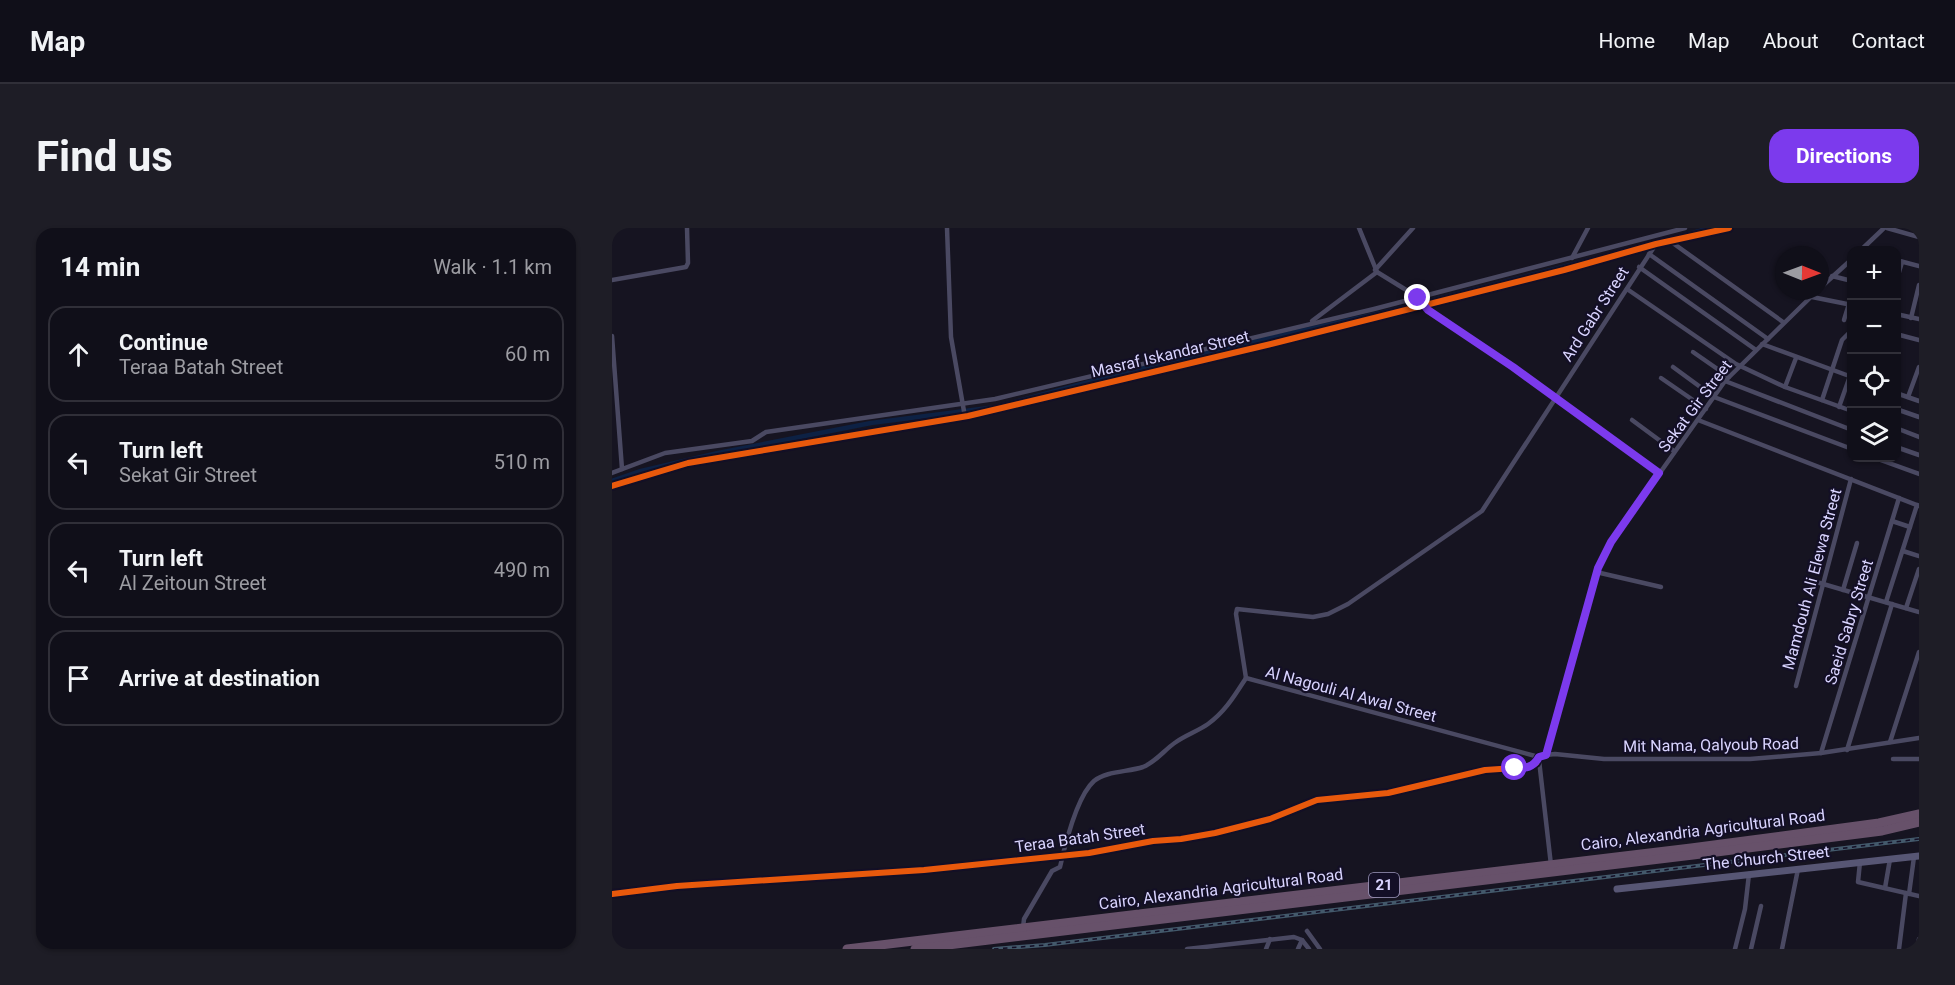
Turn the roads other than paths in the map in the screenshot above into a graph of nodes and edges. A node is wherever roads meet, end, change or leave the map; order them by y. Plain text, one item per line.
1 (687, 228) edge
2 (947, 228) edge
3 (1359, 228) edge
4 (1413, 228) edge
5 (1588, 228) edge
6 (1685, 228) edge
7 (1729, 228) edge
8 (1886, 228) edge
9 (1919, 237) edge
10 (1670, 241) junction
11 (1656, 244) junction
12 (1868, 246) edge
13 (1648, 254) junction
14 (1572, 258) junction
15 (1901, 262) edge
16 (1847, 263) edge
17 (1919, 266) edge
18 (1639, 267) junction
19 (1376, 271) junction
20 (1832, 276) junction
21 (1829, 279) edge
22 (612, 280) edge
23 (1847, 280) edge
24 (1919, 285) edge
25 (1627, 289) junction
26 (1418, 298) junction
27 (1809, 300) edge
28 (1826, 300) edge
29 (1847, 304) edge
30 (1424, 306) junction
31 (1847, 312) edge
32 (1901, 315) edge
33 (1911, 318) junction
34 (1919, 319) edge
35 (1844, 320) dead end
36 (1783, 322) junction
37 (1309, 323) junction
38 (1847, 334) edge
39 (1901, 335) edge
40 (612, 336) edge
41 (1768, 339) junction
42 (1919, 340) edge
43 (1762, 344) junction
44 (1756, 350) junction
45 (1693, 352) dead end
46 (1797, 358) junction
47 (1740, 366) junction
48 (1673, 367) dead end
49 (1919, 367) edge
50 (1831, 369) junction
51 (1847, 375) edge
52 (1661, 378) dead end
53 (1727, 379) junction
54 (1847, 386) edge
55 (1785, 387) junction
56 (1901, 395) edge
57 (1714, 397) junction
58 (1908, 397) junction
59 (1554, 398) junction
60 (1822, 400) junction
61 (1919, 401) edge
62 (962, 404) junction
63 (1839, 407) junction
64 (1706, 409) junction
65 (1847, 410) edge
66 (1901, 411) edge
67 (965, 417) junction
68 (1919, 417) edge
69 (1632, 420) dead end
70 (1698, 420) junction
71 (1847, 428) edge
72 (619, 429) junction
73 (612, 430) edge
74 (1901, 430) edge
75 (1919, 437) edge
76 (1847, 447) edge
77 (1901, 449) edge
78 (1674, 451) junction
79 (1919, 455) edge
80 (1886, 462) edge
81 (622, 469) junction
82 (614, 472) edge
83 (1659, 473) junction
84 (1919, 474) edge
85 (1851, 480) junction
86 (620, 483) junction
87 (612, 486) edge
88 (1899, 498) junction
89 (1918, 505) edge
90 (1892, 521) junction
91 (1910, 527) junction
92 (1857, 543) dead end
93 (1903, 550) junction
94 (1919, 556) edge
95 (1919, 569) edge
96 (1596, 572) junction
97 (1813, 581) dead end
98 (1823, 584) junction
99 (1661, 587) dead end
100 (1843, 590) junction
101 (1869, 597) junction
102 (1886, 602) junction
103 (1892, 604) junction
104 (1906, 608) junction
105 (1919, 612) edge
106 (1919, 652) edge
107 (1911, 677) junction
108 (1246, 678) junction
109 (1919, 679) edge
110 (1796, 686) dead end
111 (1918, 736) edge
112 (1890, 742) junction
113 (1847, 750) junction
114 (1821, 753) junction
115 (1546, 755) junction
116 (1539, 757) junction
117 (1893, 759) dead end
118 (1919, 759) edge
119 (1919, 820) edge
120 (1062, 856) junction
121 (1917, 856) edge
122 (1890, 859) junction
123 (1860, 861) junction
124 (1551, 865) junction
125 (1798, 868) junction
126 (1749, 874) junction
127 (1885, 888) junction
128 (1617, 889) dead end
129 (612, 894) edge
130 (1907, 894) junction
131 (1919, 896) edge
132 (1761, 906) dead end
133 (1023, 928) junction
134 (1307, 932) dead end
135 (1270, 939) junction
136 (1301, 939) junction
137 (1919, 939) edge
138 (1236, 946) edge
139 (1206, 948) edge
140 (847, 949) edge
141 (915, 949) edge
142 (1186, 949) edge
143 (1266, 949) edge
144 (1298, 949) edge
145 (1309, 949) edge
146 (1320, 949) edge
147 (1736, 949) edge
148 (1752, 949) edge
149 (1782, 949) edge
150 (1899, 949) edge
151 (1917, 949) edge

1 - 22 street
2 - 62 street
3 - 19 street
4 - 19 street
5 - 14 street
6 - 14 street, Masraf Iskandar Street
7 - 10 street, Masraf Iskandar Street
8 - 9 street
8 - 12 street
10 - 11 street, Masraf Iskandar Street
10 - 36 street
11 - 13 street, Ard Gabr Street
11 - 30 street, Masraf Iskandar Street
13 - 18 street, Ard Gabr Street
13 - 41 street
14 - 26 street, Masraf Iskandar Street
15 - 17 street
16 - 20 street, Sekat Gir Street
18 - 25 street, Ard Gabr Street
18 - 44 street
19 - 26 street
19 - 37 street
20 - 21 street, Sekat Gir Street
20 - 23 street
24 - 33 street
25 - 47 street
25 - 59 street, Ard Gabr Street
26 - 30 street
26 - 37 street, Masraf Iskandar Street
27 - 36 street, Sekat Gir Street
28 - 29 street
30 - 59 street
30 - 67 street, Masraf Iskandar Street
31 - 35 street
32 - 33 street
33 - 34 street
36 - 41 street, Sekat Gir Street
37 - 62 street, Masraf Iskandar Street
38 - 50 street
39 - 42 street
40 - 72 street
41 - 43 street, Sekat Gir Street
43 - 44 street, Sekat Gir Street
43 - 46 street
44 - 47 street, Sekat Gir Street
45 - 53 street
46 - 50 street
46 - 55 street
47 - 53 street, Sekat Gir Street
47 - 55 street
48 - 57 street
49 - 58 street
50 - 51 street
50 - 60 street
52 - 64 street
53 - 57 street, Sekat Gir Street
53 - 71 street
54 - 63 street
55 - 60 street
56 - 58 street
57 - 64 street, Sekat Gir Street
57 - 76 street
58 - 61 street
59 - 83 street
59 - 108 street, Ard Gabr Street
60 - 63 street
62 - 67 street
62 - 81 street, Masraf Iskandar Street
63 - 65 street
64 - 70 street, Sekat Gir Street
66 - 68 street
67 - 86 street, Masraf Iskandar Street
69 - 78 street
70 - 78 street, Sekat Gir Street
70 - 85 street
72 - 73 street
72 - 81 street
74 - 75 street
77 - 79 street
78 - 83 street, Sekat Gir Street
80 - 84 street
81 - 82 street, Masraf Iskandar Street
82 - 86 street
83 - 96 street, Sekat Gir Street
85 - 88 street
85 - 98 street, Mamdouh Ali Elewa Street
86 - 87 street, Masraf Iskandar Street
88 - 89 street
88 - 90 street, Saeid Sabry Street
89 - 91 street
90 - 91 street
90 - 101 street, Saeid Sabry Street
91 - 93 street
92 - 100 street
93 - 94 street
93 - 102 street
95 - 104 street
96 - 99 street
96 - 115 street, Sekat Gir Street
97 - 98 street
98 - 100 street
98 - 110 street, Mamdouh Ali Elewa Street
100 - 101 street
101 - 102 street
101 - 114 street, Saeid Sabry Street
102 - 103 street
103 - 104 street
103 - 113 street
104 - 105 street
106 - 107 street
107 - 109 street
107 - 112 street
108 - 116 street, Al Nagouli Al Awal Street
108 - 120 street, Al Nagouli Al Awal Street
111 - 112 street, Mit Nama, Qalyoub Road
112 - 113 street, Mit Nama, Qalyoub Road
113 - 114 street, Mit Nama, Qalyoub Road
114 - 115 street, Mit Nama, Qalyoub Road
115 - 116 street, Mit Nama, Qalyoub Road
116 - 120 street, Teraa Batah Street
116 - 124 street
117 - 118 street
119 - 124 highway, Cairo, Alexandria Agricultural Road / 21
119 - 141 highway, Cairo, Alexandria Agricultural Road / 21
120 - 129 street, Teraa Batah Street
120 - 133 street
121 - 122 main road, The Church Street
121 - 130 street
122 - 123 main road, The Church Street
122 - 127 street
123 - 125 main road, The Church Street
123 - 127 street
124 - 133 highway, Cairo, Alexandria Agricultural Road / 21
125 - 126 main road, The Church Street
125 - 149 street
126 - 128 main road, The Church Street
126 - 147 street
127 - 130 street
130 - 131 street
130 - 150 street
132 - 148 street
133 - 140 highway, Cairo, Alexandria Agricultural Road / 21
134 - 146 street
135 - 136 street
135 - 138 street
135 - 143 street
136 - 144 street
136 - 145 street
137 - 151 street
138 - 139 street
139 - 142 street

